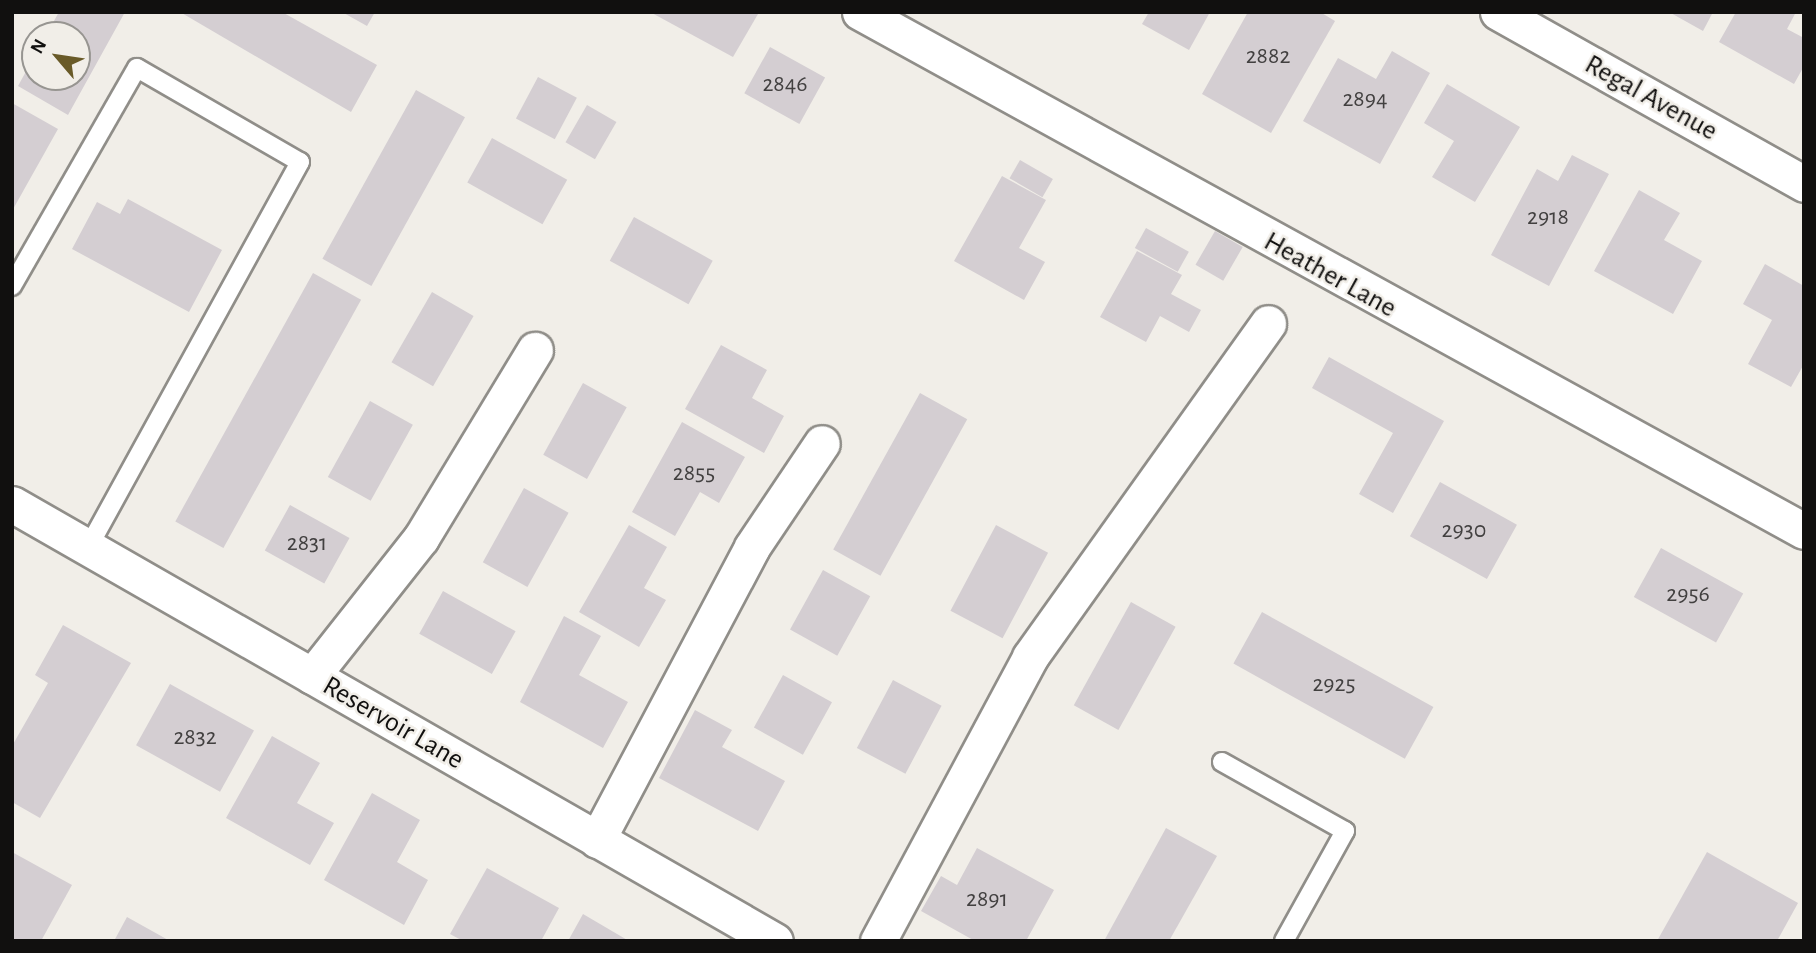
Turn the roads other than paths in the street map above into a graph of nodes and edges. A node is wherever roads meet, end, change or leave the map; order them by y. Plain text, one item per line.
1 (860, 12) edge
2 (1498, 12) edge
3 (1804, 184) edge
4 (12, 286) edge
5 (1268, 323) dead end
6 (535, 350) dead end
7 (822, 443) dead end
8 (12, 504) edge
9 (1804, 531) edge
10 (88, 547) junction
11 (312, 676) junction
12 (1222, 762) dead end
13 (597, 840) junction
14 (775, 941) edge
15 (877, 941) edge
16 (1284, 941) edge

1 - 9 street, Heather Lane
2 - 3 street, Regal Avenue
4 - 10 lane
5 - 15 street
6 - 11 street
7 - 13 street
8 - 10 street, Reservoir Lane
10 - 11 street, Reservoir Lane
11 - 13 street, Reservoir Lane
12 - 16 lane
13 - 14 street, Reservoir Lane

